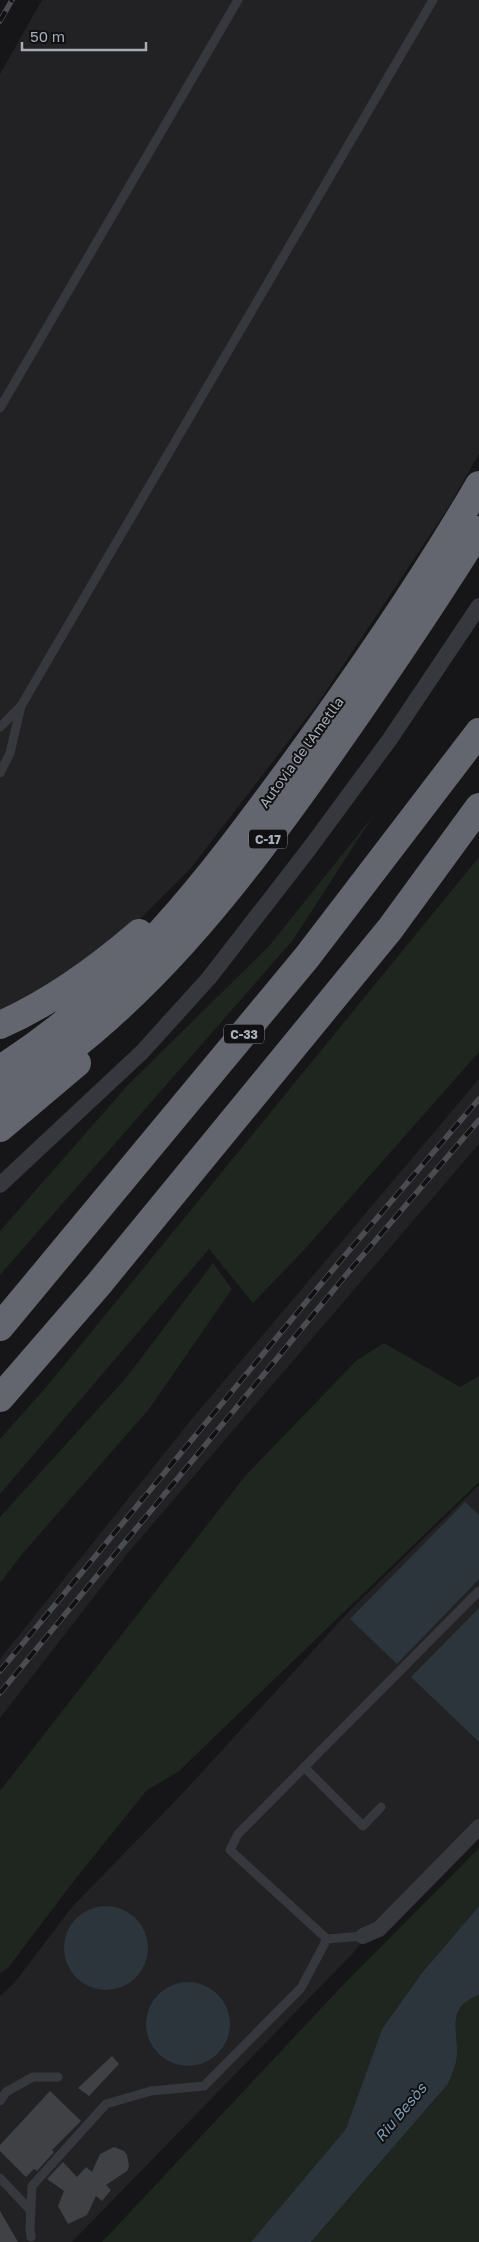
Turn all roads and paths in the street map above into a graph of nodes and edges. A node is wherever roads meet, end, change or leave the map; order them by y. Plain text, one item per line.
1 (238, 0) edge
2 (433, 0) edge
3 (0, 408) edge
4 (479, 486) edge
5 (479, 530) edge
6 (479, 606) edge
7 (21, 706) junction
8 (0, 727) edge
9 (479, 732) edge
10 (0, 773) edge
11 (479, 807) edge
12 (246, 829) junction
13 (171, 958) junction
14 (0, 1025) edge
15 (0, 1070) edge
16 (0, 1098) edge
17 (0, 1128) edge
18 (0, 1184) edge
19 (0, 1327) edge
20 (0, 1398) edge
21 (479, 1591) edge
22 (304, 1767) junction
23 (381, 1807) dead end
24 (479, 1827) edge
25 (363, 1936) joint
26 (327, 1939) junction
27 (58, 2077) dead end
28 (0, 2101) edge
29 (0, 2178) edge
30 (31, 2210) junction
31 (32, 2237) dead end

1 - 3 lane
2 - 7 lane
4 - 12 highway, Autovia de l'Ametlla / C-17
5 - 13 highway, C-17
6 - 18 street
7 - 8 lane
7 - 10 lane
9 - 19 highway, C-33
11 - 20 highway
12 - 14 highway
12 - 15 highway, Autovia de l'Ametlla / C-17
13 - 16 highway, C-17
13 - 17 highway
21 - 22 lane
22 - 23 lane
22 - 26 lane
24 - 25 street
25 - 26 lane
26 - 30 lane
27 - 28 lane
29 - 30 lane
30 - 31 lane

